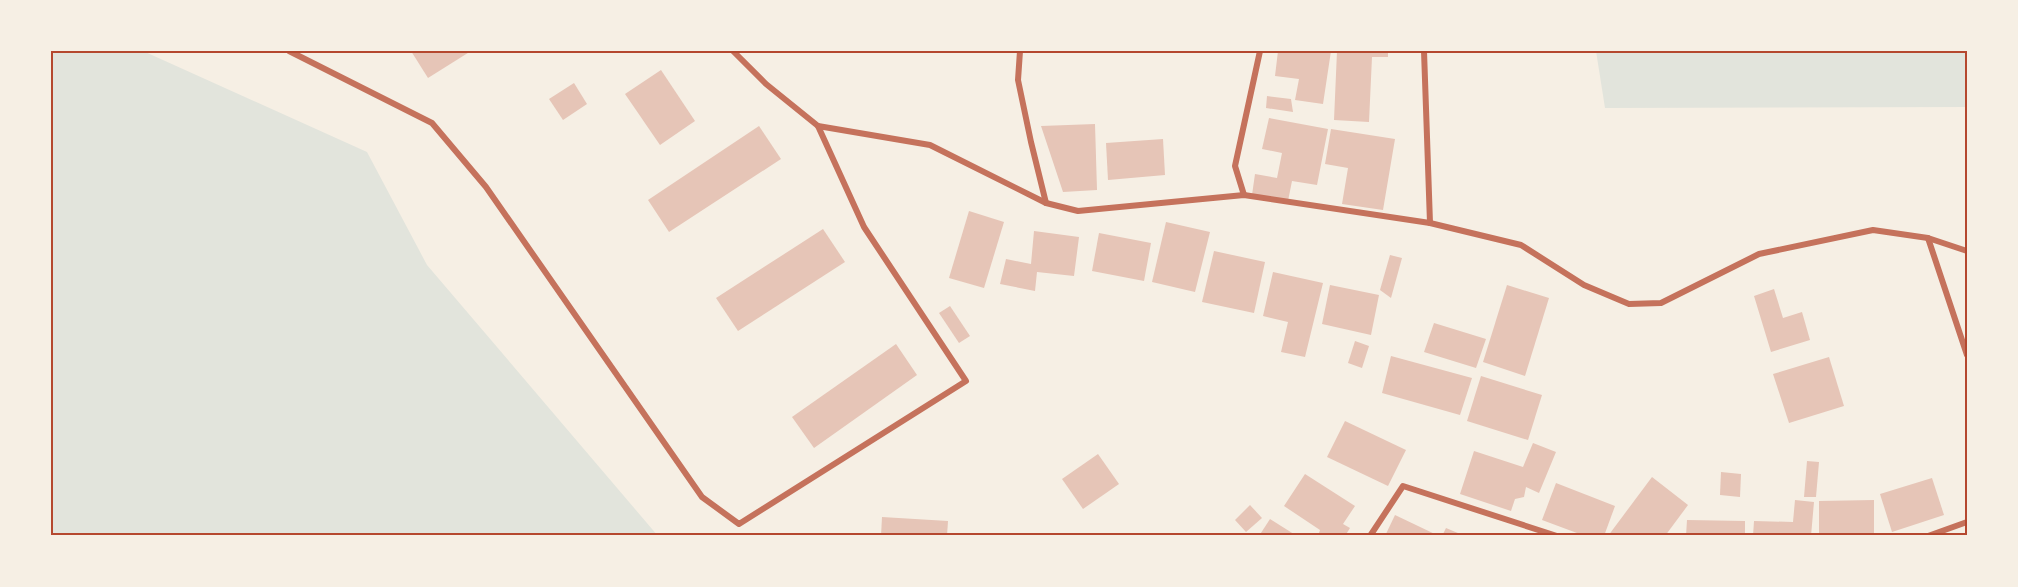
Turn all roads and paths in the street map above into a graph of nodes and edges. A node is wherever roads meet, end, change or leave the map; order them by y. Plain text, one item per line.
1 (290, 51) edge
2 (733, 51) edge
3 (1020, 51) edge
4 (1260, 51) edge
5 (1424, 51) edge
6 (818, 126) junction
7 (1244, 195) junction
8 (1046, 203) junction
9 (1430, 223) junction
10 (1928, 238) junction
11 (1967, 251) edge
12 (1967, 355) edge
13 (1967, 522) edge
14 (1370, 536) edge
15 (1557, 536) edge
16 (1928, 536) edge

1 - 6 street
2 - 6 street
3 - 8 street
4 - 7 street
5 - 9 street
6 - 8 street
7 - 8 street
7 - 9 street
9 - 10 street
10 - 11 street
10 - 12 street
13 - 16 street
14 - 15 street

